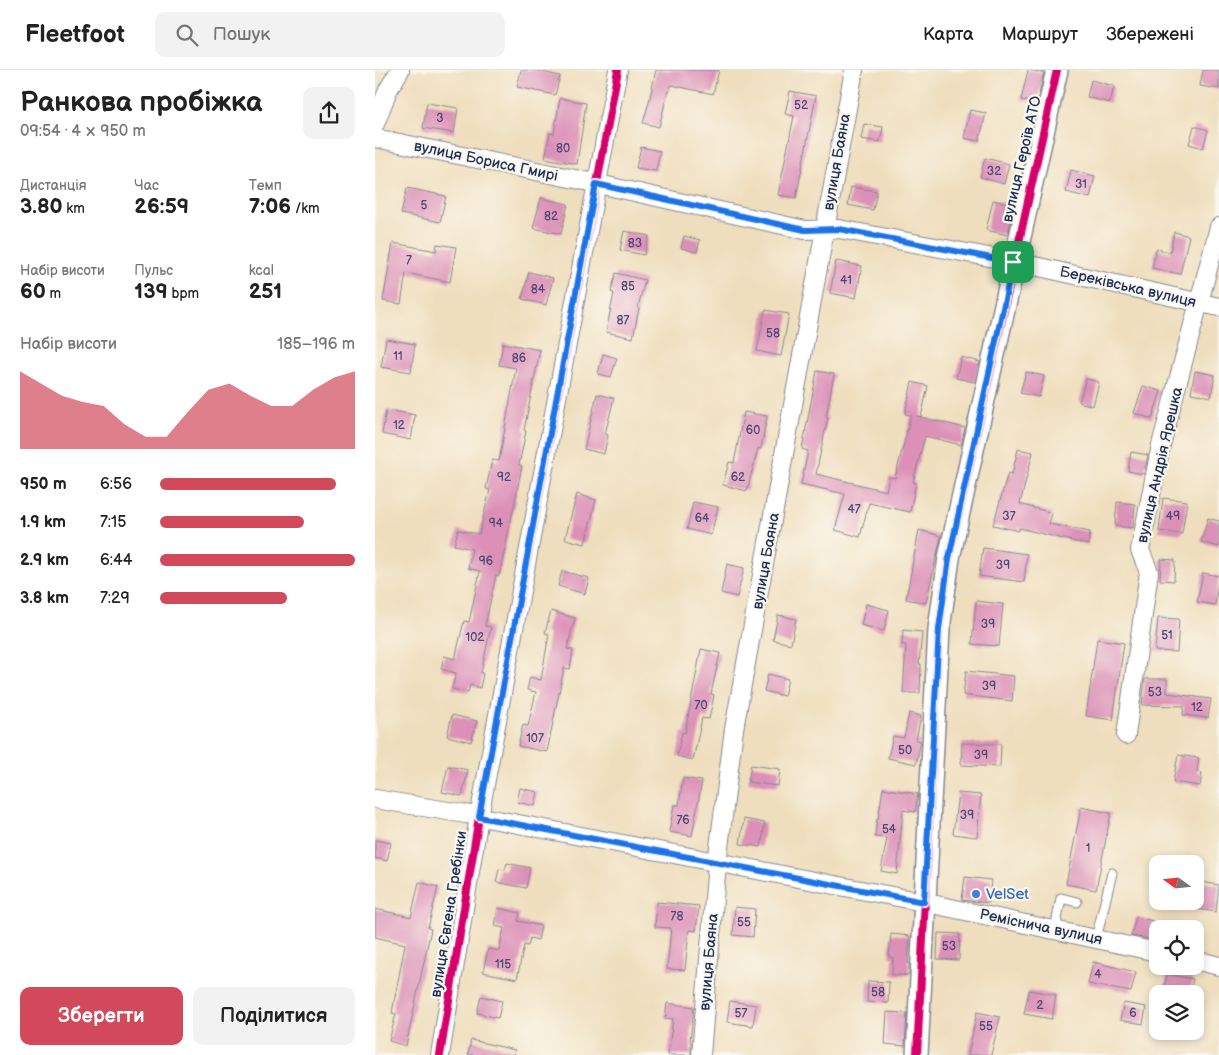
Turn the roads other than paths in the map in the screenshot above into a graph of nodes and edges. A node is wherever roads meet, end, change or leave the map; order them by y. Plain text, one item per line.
1 (400, 70) edge
2 (618, 70) edge
3 (854, 70) edge
4 (1057, 70) edge
5 (375, 124) edge
6 (375, 138) edge
7 (596, 184) junction
8 (1219, 228) edge
9 (824, 230) junction
10 (1013, 262) junction
11 (1200, 303) junction
12 (1219, 307) edge
13 (1126, 735) dead end
14 (375, 799) edge
15 (479, 817) junction
16 (717, 863) junction
17 (1112, 873) dead end
18 (924, 902) junction
19 (1077, 902) dead end
20 (1055, 930) junction
21 (1096, 939) junction
22 (1149, 950) edge
23 (1204, 962) edge
24 (1219, 966) edge
25 (439, 1055) edge
26 (701, 1055) edge
27 (917, 1055) edge

1 - 5 street
2 - 7 street, вулиця Євгена Гребінки
3 - 9 street, вулиця Баяна
4 - 10 street, вулиця Героїв АТО
6 - 7 street, вулиця Бориса Гмирі
7 - 9 street, Береківська вулиця
7 - 15 street, вулиця Євгена Гребінки
8 - 11 street, вулиця Андрія Ярешка
9 - 10 street, Береківська вулиця
9 - 16 street, вулиця Баяна
10 - 11 street, Береківська вулиця
10 - 18 street, вулиця Героїв АТО
11 - 12 street, Береківська вулиця
11 - 13 street, вулиця Андрія Ярешка
14 - 15 street, Реміснича вулиця
15 - 16 street, Реміснича вулиця
15 - 25 street, вулиця Євгена Гребінки
16 - 18 street, Реміснича вулиця
16 - 26 street, вулиця Баяна
17 - 21 lane
18 - 20 street, Реміснича вулиця
18 - 27 street, вулиця Героїв АТО
19 - 20 lane
20 - 21 street, Реміснича вулиця
21 - 22 street, Реміснича вулиця
23 - 24 street

